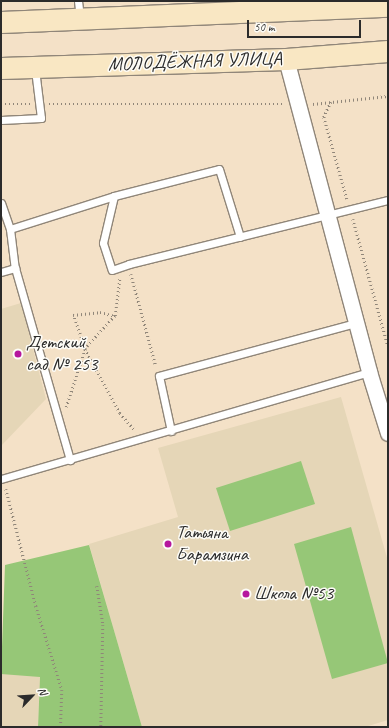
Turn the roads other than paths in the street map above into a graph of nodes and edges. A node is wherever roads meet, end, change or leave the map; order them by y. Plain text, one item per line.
1 (330, 6) edge
2 (388, 6) edge
3 (258, 7) edge
4 (79, 10) edge
5 (1, 22) edge
6 (388, 51) edge
7 (286, 59) junction
8 (35, 67) junction
9 (1, 68) edge
10 (1, 120) edge
11 (114, 196) junction
12 (388, 200) edge
13 (1, 203) edge
14 (2, 211) edge
15 (328, 216) junction
16 (10, 228) junction
17 (240, 237) junction
18 (15, 268) junction
19 (1, 272) edge
20 (356, 323) junction
21 (369, 372) junction
22 (171, 432) junction
23 (388, 433) edge
24 (70, 460) junction
25 (2, 479) edge

1 - 2 main road
1 - 3 main road
3 - 4 main road
4 - 5 main road
6 - 7 main road, МОЛОДЁЖНАЯ УЛИЦА
7 - 8 main road, МОЛОДЁЖНАЯ УЛИЦА
7 - 15 street
8 - 9 main road, МОЛОДЁЖНАЯ УЛИЦА
8 - 10 lane
11 - 16 lane
11 - 17 lane
11 - 17 lane
12 - 15 lane
13 - 14 lane
14 - 16 lane
15 - 17 lane
15 - 20 street
16 - 18 lane
18 - 19 lane
18 - 24 lane
20 - 21 street
20 - 22 lane
21 - 22 lane
21 - 23 street
22 - 24 lane
24 - 25 lane

